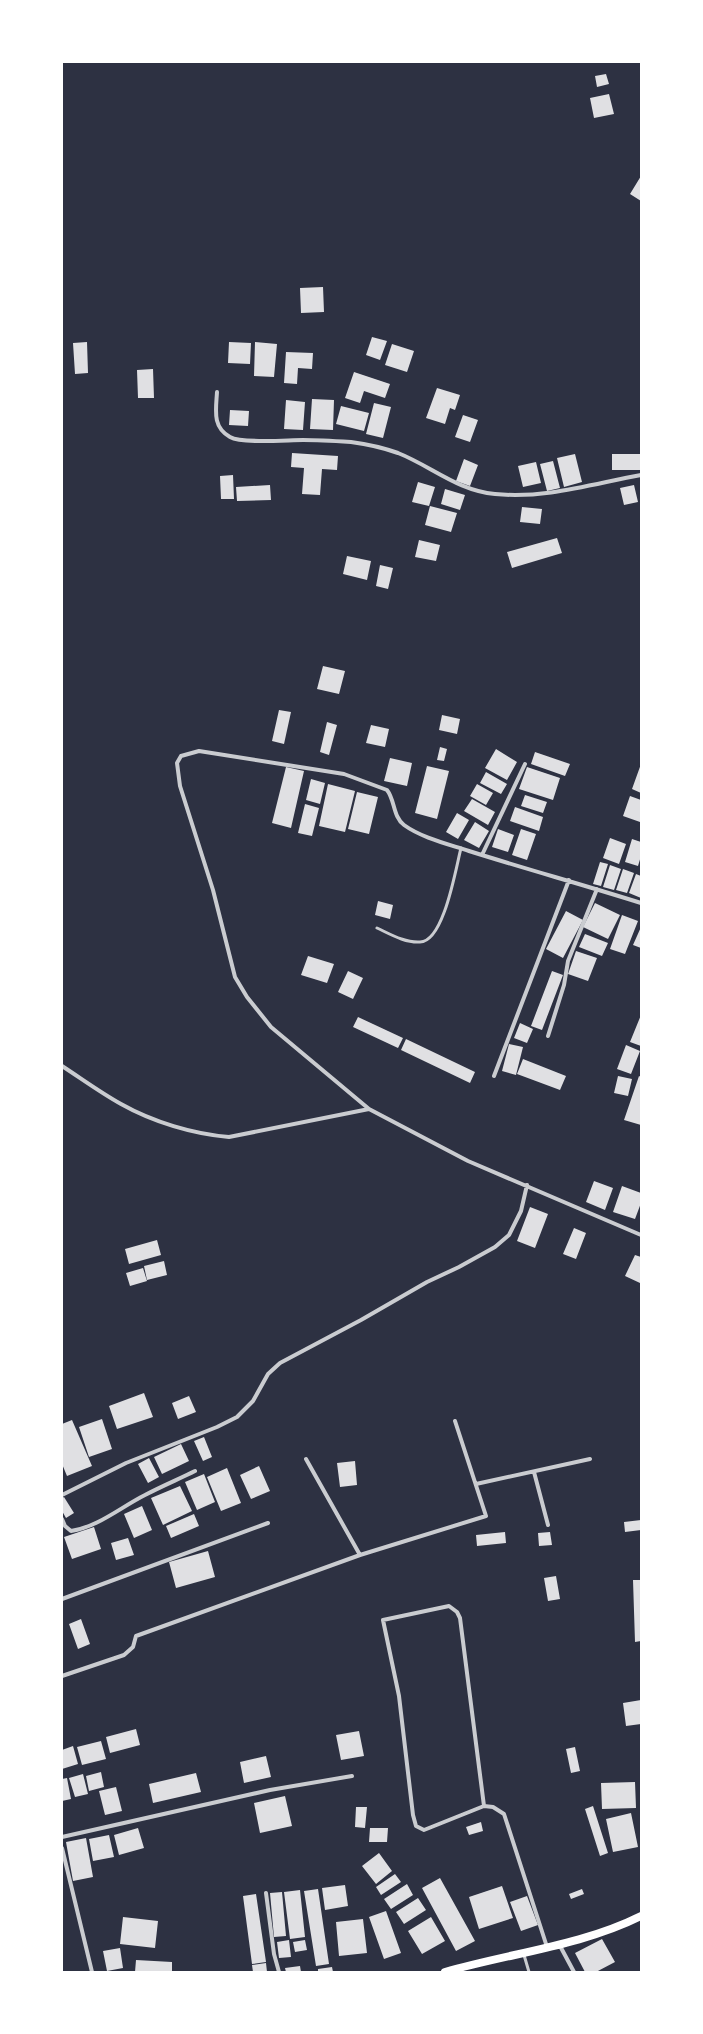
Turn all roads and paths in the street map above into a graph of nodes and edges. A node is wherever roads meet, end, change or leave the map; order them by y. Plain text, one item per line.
1 (217, 392) dead end
2 (641, 475) edge
3 (525, 764) dead end
4 (461, 848) junction
5 (482, 855) junction
6 (569, 880) junction
7 (597, 889) junction
8 (641, 903) edge
9 (377, 928) dead end
10 (548, 1036) dead end
11 (62, 1066) edge
12 (494, 1076) dead end
13 (369, 1109) junction
14 (527, 1185) junction
15 (641, 1235) edge
16 (455, 1421) dead end
17 (306, 1459) dead end
18 (590, 1460) dead end
19 (195, 1472) dead end
20 (534, 1472) junction
21 (476, 1484) junction
22 (62, 1492) edge
23 (62, 1519) edge
24 (268, 1523) dead end
25 (548, 1525) dead end
26 (360, 1555) junction
27 (62, 1599) edge
28 (62, 1676) edge
29 (352, 1776) dead end
30 (484, 1806) junction
31 (62, 1837) edge
32 (62, 1848) edge
33 (266, 1893) dead end
34 (641, 1916) edge
35 (559, 1944) junction
36 (547, 1947) junction
37 (523, 1953) junction
38 (92, 1972) edge
39 (279, 1972) edge
40 (445, 1972) edge
41 (529, 1972) edge
42 (574, 1972) edge

1 - 2 street
3 - 5 street
4 - 5 street
4 - 9 lane
4 - 13 street
5 - 6 street
6 - 7 street
6 - 12 street
7 - 8 street
7 - 10 street
11 - 13 street
13 - 14 street
14 - 15 street
14 - 22 street
16 - 21 street
17 - 26 street
18 - 20 street
19 - 23 street
20 - 21 street
20 - 25 street
21 - 26 street
24 - 27 street
26 - 28 street
29 - 31 street
30 - 30 street
30 - 36 street
32 - 38 street
33 - 39 street
34 - 35 main road
35 - 36 main road
35 - 42 street
36 - 37 main road
37 - 40 main road
37 - 41 lane

